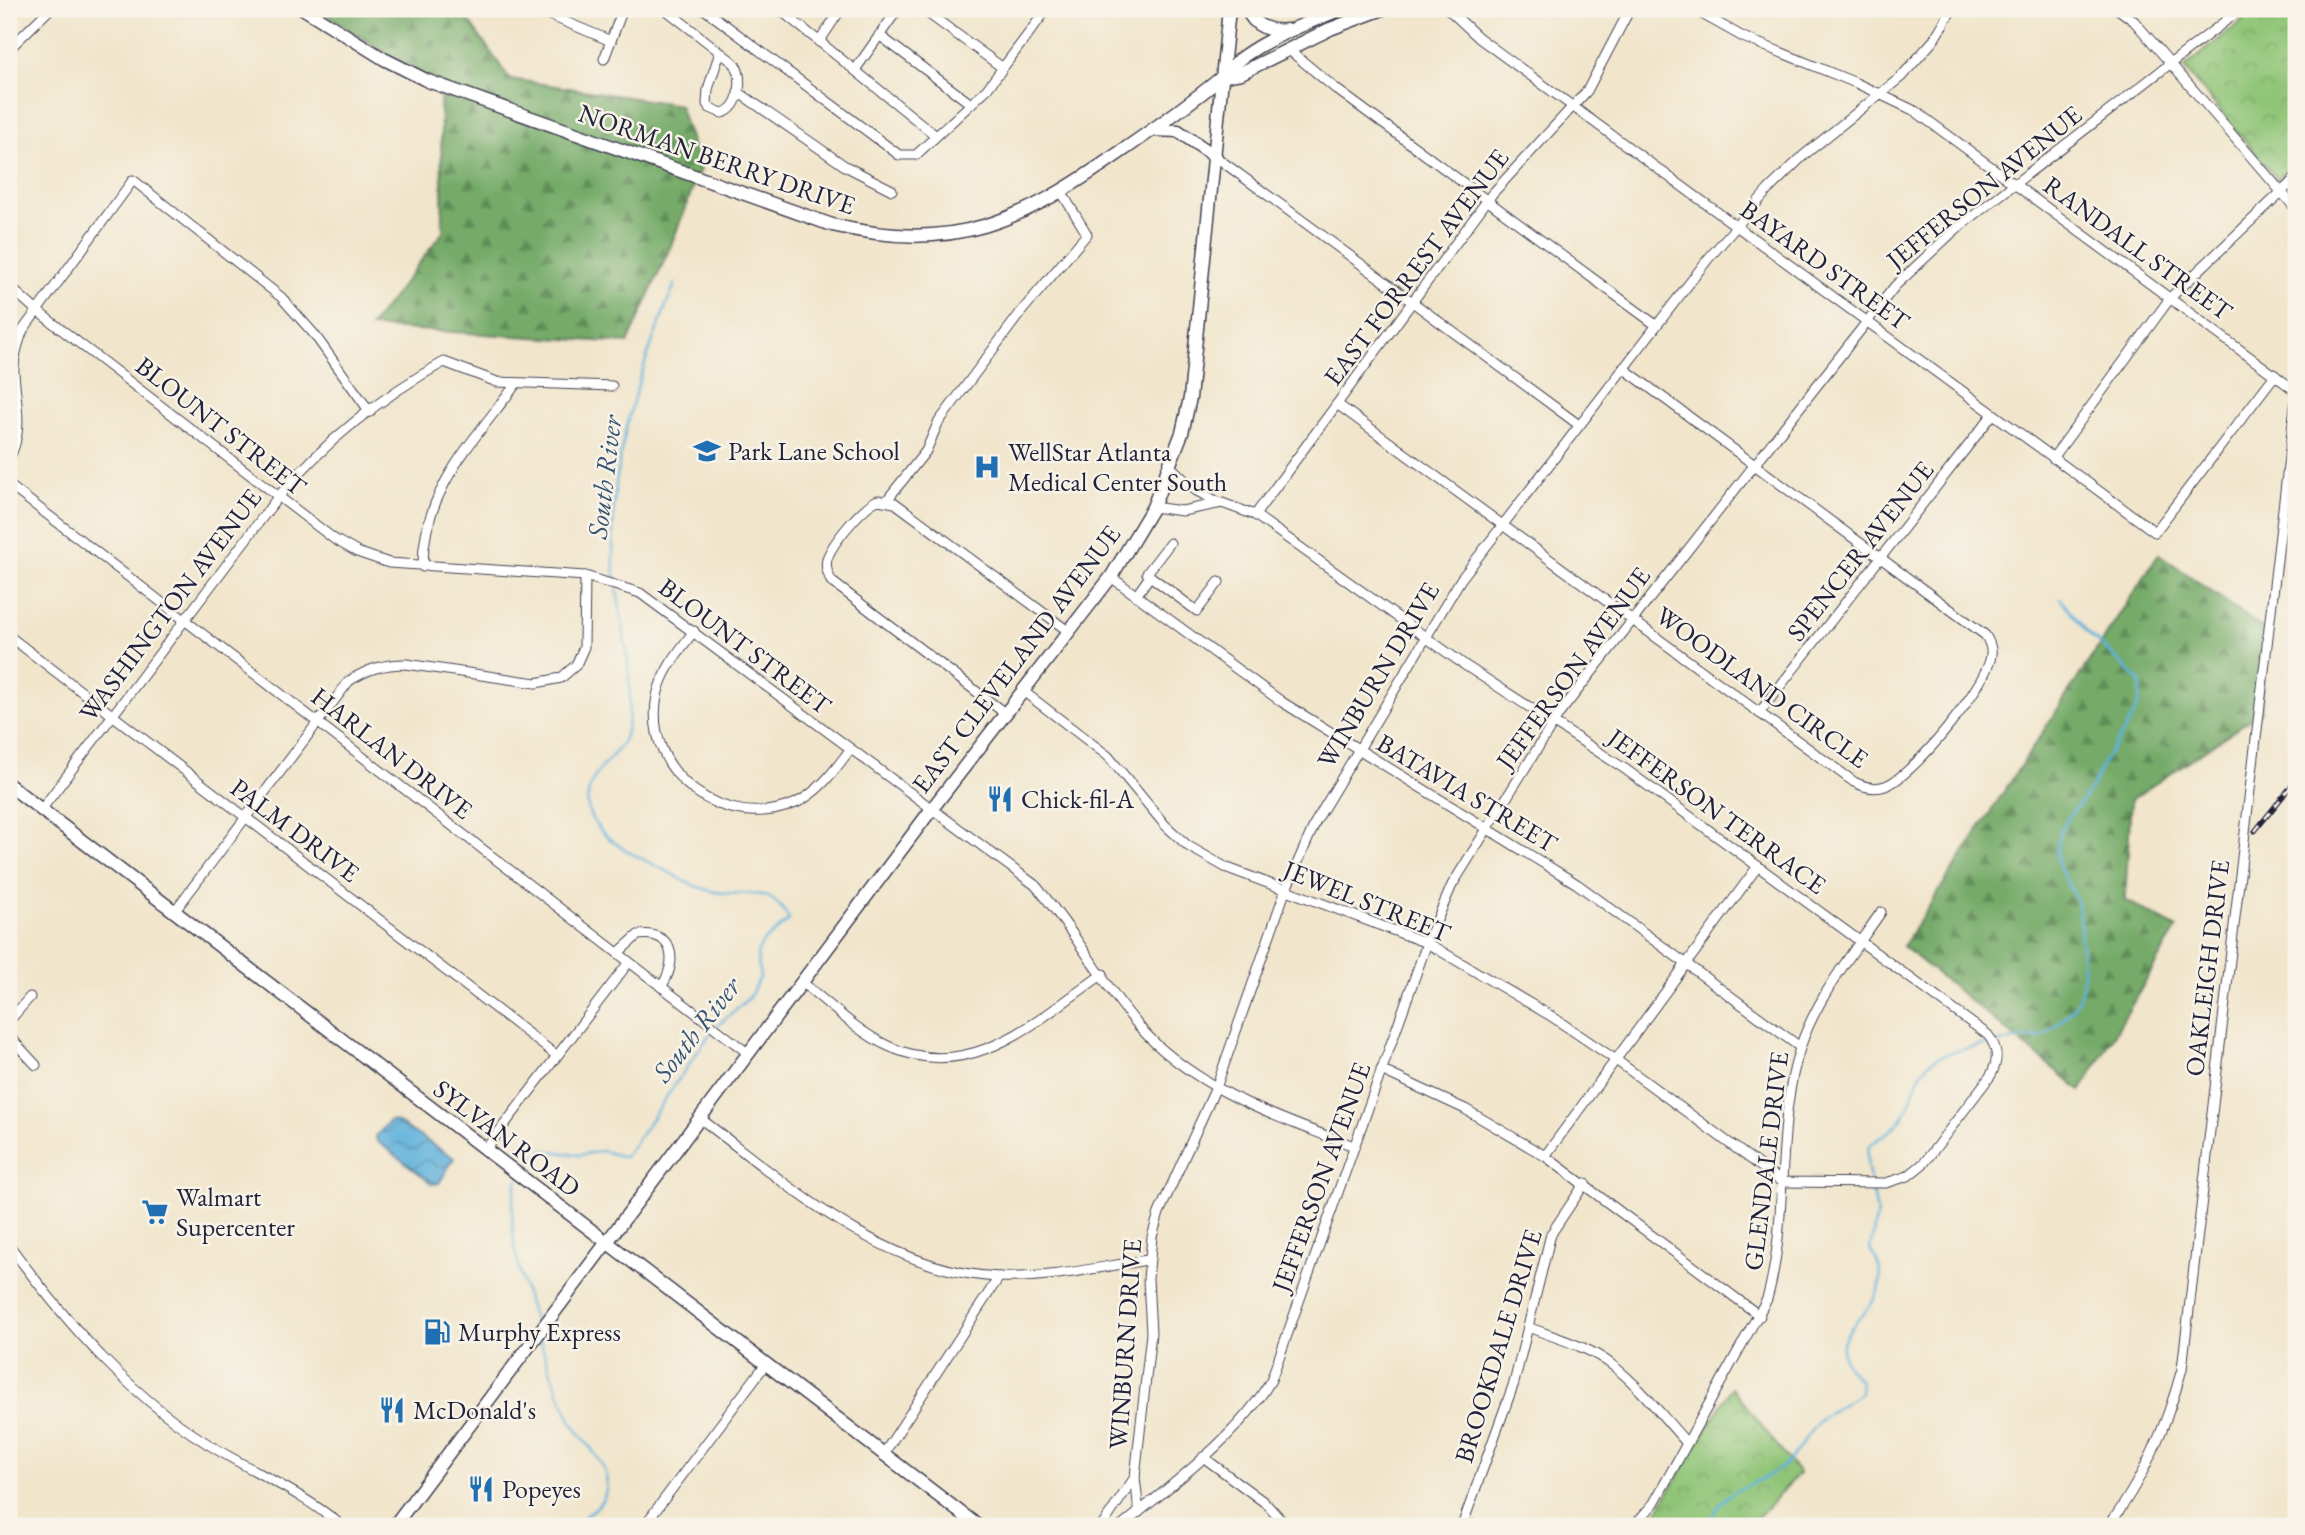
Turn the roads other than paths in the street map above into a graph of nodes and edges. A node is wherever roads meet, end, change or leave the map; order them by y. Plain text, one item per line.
1 (50, 9) edge
2 (304, 9) edge
3 (535, 9) edge
4 (623, 9) edge
5 (666, 9) edge
6 (704, 9) edge
7 (841, 9) edge
8 (898, 9) edge
9 (922, 9) edge
10 (1046, 9) edge
11 (1229, 9) edge
12 (1247, 9) edge
13 (1341, 9) edge
14 (1383, 9) edge
15 (1448, 9) edge
16 (1630, 9) edge
17 (1693, 9) edge
18 (1952, 9) edge
19 (2118, 9) edge
20 (2241, 9) edge
21 (782, 10) edge
22 (1295, 29) junction
23 (879, 35) junction
24 (611, 41) junction
25 (819, 42) junction
26 (9, 49) edge
27 (1288, 49) junction
28 (720, 52) junction
29 (604, 59) dead end
30 (2171, 63) junction
31 (1003, 68) junction
32 (855, 70) junction
33 (1223, 76) junction
34 (738, 92) junction
35 (1880, 93) junction
36 (971, 104) junction
37 (1573, 108) junction
38 (1150, 131) junction
39 (935, 135) junction
40 (1216, 157) junction
41 (2296, 178) edge
42 (2015, 184) junction
43 (892, 190) dead end
44 (2280, 190) junction
45 (1062, 193) junction
46 (1488, 200) junction
47 (2296, 209) edge
48 (1735, 226) junction
49 (9, 286) edge
50 (2171, 297) junction
51 (1414, 301) junction
52 (36, 310) junction
53 (1866, 321) junction
54 (1656, 325) junction
55 (1623, 368) junction
56 (2275, 375) junction
57 (516, 384) junction
58 (612, 386) dead end
59 (2296, 391) edge
60 (2296, 398) edge
61 (1337, 404) junction
62 (370, 412) junction
63 (1993, 414) junction
64 (1579, 425) junction
65 (2053, 458) junction
66 (9, 459) edge
67 (1754, 463) junction
68 (1170, 466) junction
69 (9, 485) edge
70 (278, 497) junction
71 (887, 500) junction
72 (1222, 503) junction
73 (1153, 507) junction
74 (1255, 515) junction
75 (1502, 524) junction
76 (1170, 543) dead end
77 (1882, 557) junction
78 (423, 568) junction
79 (585, 576) junction
80 (1150, 576) junction
81 (1111, 577) junction
82 (1219, 582) dead end
83 (1136, 596) junction
84 (183, 619) junction
85 (1632, 620) junction
86 (694, 631) junction
87 (1068, 631) junction
88 (9, 636) edge
89 (1425, 637) junction
90 (1023, 691) junction
91 (1759, 713) junction
92 (1006, 714) junction
93 (111, 715) junction
94 (317, 722) junction
95 (1554, 722) junction
96 (849, 751) junction
97 (1356, 751) junction
98 (9, 785) edge
99 (41, 810) junction
100 (931, 810) junction
101 (245, 818) junction
102 (1485, 830) junction
103 (1758, 866) junction
104 (1286, 889) junction
105 (174, 912) junction
106 (1881, 912) dead end
107 (1861, 941) junction
108 (1427, 943) junction
109 (618, 953) junction
110 (629, 962) junction
111 (1686, 963) junction
112 (1103, 974) junction
113 (803, 983) junction
114 (661, 986) junction
115 (30, 997) dead end
116 (9, 1021) edge
117 (9, 1036) edge
118 (1800, 1047) junction
119 (749, 1054) junction
120 (556, 1055) junction
121 (1616, 1060) junction
122 (36, 1065) dead end
123 (1381, 1070) junction
124 (1217, 1085) junction
125 (701, 1119) junction
126 (1354, 1146) junction
127 (485, 1150) junction
128 (1545, 1156) junction
129 (1782, 1182) junction
130 (1585, 1183) junction
131 (608, 1243) junction
132 (9, 1245) edge
133 (1148, 1260) junction
134 (999, 1277) junction
135 (1760, 1316) junction
136 (1528, 1327) junction
137 (765, 1365) junction
138 (1686, 1442) junction
139 (883, 1455) junction
140 (1203, 1457) junction
141 (1135, 1477) junction
142 (1139, 1511) junction
143 (1463, 1525) edge
144 (342, 1526) edge
145 (394, 1526) edge
146 (644, 1526) edge
147 (978, 1526) edge
148 (1102, 1526) edge
149 (1122, 1526) edge
150 (1287, 1526) edge
151 (1490, 1526) edge
152 (1634, 1526) edge
153 (2109, 1526) edge

1 - 26 street
2 - 45 main road, NORMAN BERRY DRIVE
3 - 24 street
4 - 24 street
5 - 28 street
6 - 39 street
7 - 25 street
8 - 23 street
9 - 31 street
10 - 31 street
11 - 33 main road, EAST CLEVELAND AVENUE
12 - 22 main road
13 - 22 main road, NORMAN BERRY DRIVE
14 - 27 main road, NORMAN BERRY DRIVE
15 - 37 street, BAYARD STREET
16 - 37 street, EAST FORREST AVENUE
17 - 35 street, RANDALL STREET
18 - 35 street, WINBURN DRIVE
19 - 30 street
20 - 30 street, JEFFERSON AVENUE
21 - 25 street
22 - 33 main road, NORMAN BERRY DRIVE
23 - 32 street
23 - 36 street
24 - 29 street
25 - 32 street
27 - 33 main road, NORMAN BERRY DRIVE
27 - 46 street
28 - 34 street
28 - 34 street
30 - 42 street, JEFFERSON AVENUE
30 - 44 street
31 - 36 street
32 - 39 street
33 - 38 main road, NORMAN BERRY DRIVE
33 - 40 main road, EAST CLEVELAND AVENUE
34 - 43 street
35 - 42 street, RANDALL STREET
35 - 48 street, WINBURN DRIVE
36 - 39 street
37 - 46 street, EAST FORREST AVENUE
37 - 48 street, BAYARD STREET
38 - 40 main road
38 - 45 main road, NORMAN BERRY DRIVE
40 - 51 street
40 - 68 main road, EAST CLEVELAND AVENUE
41 - 44 street
42 - 50 street, RANDALL STREET
42 - 53 street, JEFFERSON AVENUE
44 - 47 street
44 - 50 street
45 - 71 street
46 - 51 street, EAST FORREST AVENUE
46 - 54 street
48 - 53 street, BAYARD STREET
48 - 54 street, WINBURN DRIVE
49 - 52 street, BLOUNT STREET
50 - 56 street, RANDALL STREET
50 - 65 street
51 - 61 street, EAST FORREST AVENUE
51 - 64 street
52 - 62 street
52 - 66 street
52 - 70 street, BLOUNT STREET
53 - 63 street, BAYARD STREET
53 - 67 street, JEFFERSON AVENUE
54 - 55 street, WINBURN DRIVE
55 - 64 street, WINBURN DRIVE
55 - 67 street, WOODLAND CIRCLE
56 - 59 street, RANDALL STREET
56 - 65 street, BAYARD STREET
57 - 58 street
57 - 62 street, WASHINGTON AVENUE
57 - 78 street
60 - 153 street, OAKLEIGH DRIVE
61 - 74 street, EAST FORREST AVENUE
61 - 75 street, WOODLAND CIRCLE
62 - 70 street, WASHINGTON AVENUE
63 - 65 street, BAYARD STREET
63 - 77 street, SPENCER AVENUE
64 - 75 street, WINBURN DRIVE
67 - 77 street, WOODLAND CIRCLE
67 - 85 street, JEFFERSON AVENUE
68 - 72 street, JEFFERSON TERRACE
68 - 73 main road, EAST CLEVELAND AVENUE
69 - 84 street, HARLAN DRIVE
70 - 78 street, BLOUNT STREET
70 - 84 street, WASHINGTON AVENUE
71 - 87 street
71 - 92 street
72 - 73 street
72 - 74 street, JEFFERSON TERRACE
73 - 81 main road, EAST CLEVELAND AVENUE
74 - 89 street, JEFFERSON TERRACE
75 - 85 street, WOODLAND CIRCLE
75 - 89 street, WINBURN DRIVE
76 - 80 street
77 - 91 street, SPENCER AVENUE
77 - 91 street, WOODLAND CIRCLE
78 - 79 street, BLOUNT STREET
79 - 86 street, BLOUNT STREET
79 - 94 street
80 - 82 street
80 - 83 street
81 - 83 street, BATAVIA STREET
81 - 87 main road, EAST CLEVELAND AVENUE
83 - 97 street, BATAVIA STREET
84 - 93 street, WASHINGTON AVENUE
84 - 94 street, HARLAN DRIVE
85 - 91 street, WOODLAND CIRCLE
85 - 95 street, JEFFERSON AVENUE
86 - 96 street, BLOUNT STREET
86 - 96 street
87 - 90 main road, EAST CLEVELAND AVENUE
88 - 93 street, PALM DRIVE
89 - 95 street, JEFFERSON TERRACE
89 - 97 street, WINBURN DRIVE
90 - 92 main road, EAST CLEVELAND AVENUE
90 - 104 street, JEWEL STREET
92 - 100 main road, EAST CLEVELAND AVENUE
93 - 99 street, WASHINGTON AVENUE
93 - 101 street, PALM DRIVE
94 - 101 street
94 - 109 street, HARLAN DRIVE
95 - 102 street, JEFFERSON AVENUE
95 - 103 street, JEFFERSON TERRACE
96 - 100 street, BLOUNT STREET
97 - 102 street, BATAVIA STREET
97 - 104 street, WINBURN DRIVE
98 - 99 main road, SYLVAN ROAD
99 - 105 main road, SYLVAN ROAD
100 - 112 street, BLOUNT STREET
100 - 113 main road, EAST CLEVELAND AVENUE
101 - 105 street
101 - 120 street, PALM DRIVE
102 - 108 street, JEFFERSON AVENUE
102 - 111 street, BATAVIA STREET
103 - 107 street, JEFFERSON TERRACE
103 - 111 street
104 - 108 street, JEWEL STREET
104 - 124 street, WINBURN DRIVE
105 - 127 main road, SYLVAN ROAD
106 - 107 street, GLENDALE DRIVE
107 - 118 street, GLENDALE DRIVE
107 - 129 street, JEFFERSON TERRACE
108 - 121 street, JEWEL STREET
108 - 123 street, JEFFERSON AVENUE
109 - 110 street, HARLAN DRIVE
109 - 114 street
110 - 114 street, HARLAN DRIVE
110 - 120 street
111 - 118 street, BATAVIA STREET
111 - 121 street
112 - 113 street
112 - 124 street, BLOUNT STREET
113 - 119 main road, EAST CLEVELAND AVENUE
114 - 119 street, HARLAN DRIVE
115 - 116 street
117 - 122 street
118 - 129 street, GLENDALE DRIVE
119 - 125 main road, EAST CLEVELAND AVENUE
120 - 127 street
121 - 128 street
121 - 129 street, JEWEL STREET
123 - 126 street, JEFFERSON AVENUE
123 - 128 street
124 - 126 street, BLOUNT STREET
124 - 133 street, WINBURN DRIVE
125 - 131 main road, EAST CLEVELAND AVENUE
125 - 134 street
126 - 140 street, JEFFERSON AVENUE
127 - 131 main road, SYLVAN ROAD
128 - 130 street
129 - 135 street, GLENDALE DRIVE
130 - 135 street
130 - 136 street, BROOKDALE DRIVE
131 - 137 main road, SYLVAN ROAD
131 - 145 main road, EAST CLEVELAND AVENUE
132 - 144 street
133 - 134 street
133 - 141 street, WINBURN DRIVE
134 - 139 street
135 - 138 street, GLENDALE DRIVE
136 - 138 street
136 - 143 street, BROOKDALE DRIVE
137 - 139 main road, SYLVAN ROAD
137 - 146 street
138 - 152 street, GLENDALE DRIVE
139 - 147 main road, SYLVAN ROAD
140 - 142 street, JEFFERSON AVENUE
140 - 150 street
141 - 142 street, WINBURN DRIVE
141 - 148 street
142 - 149 street, JEFFERSON AVENUE
143 - 151 street

